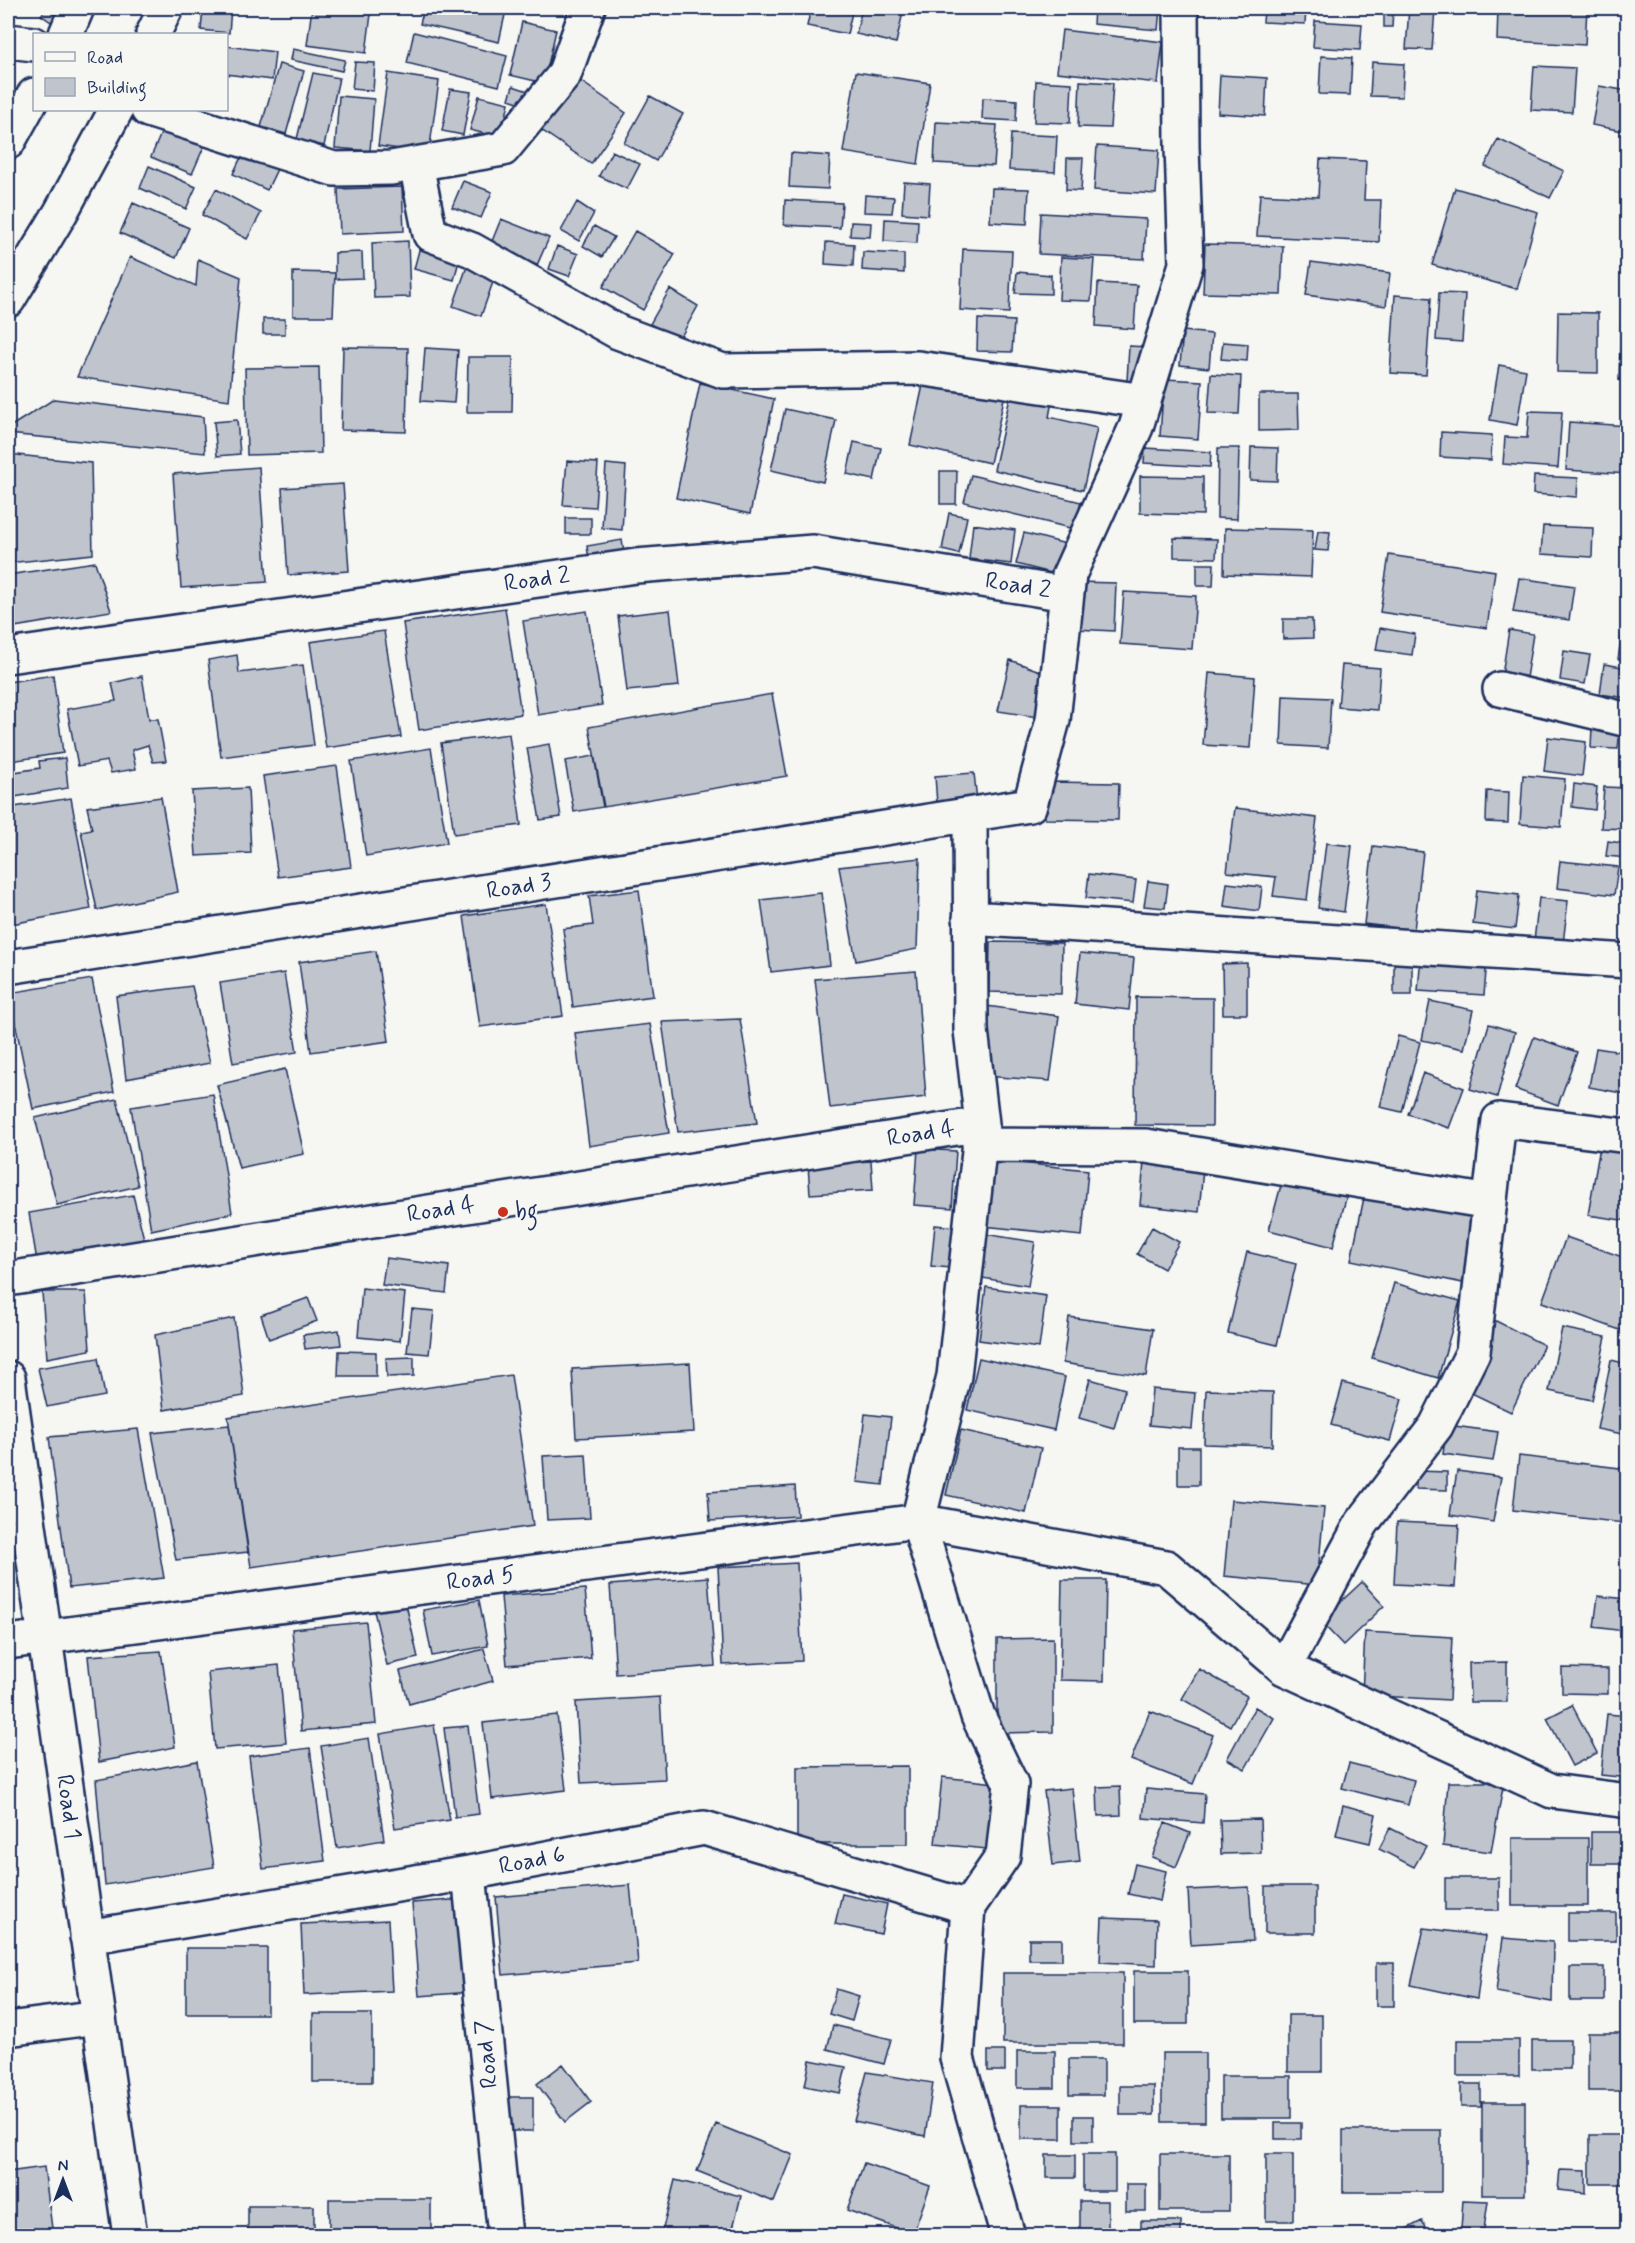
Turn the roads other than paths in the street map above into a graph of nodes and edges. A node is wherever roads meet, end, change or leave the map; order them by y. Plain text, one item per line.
1 (77, 8) edge
2 (166, 8) edge
3 (588, 8) edge
4 (1181, 8) edge
5 (66, 33) edge
6 (154, 33) edge
7 (8, 41) edge
8 (33, 44) edge
9 (33, 97) edge
10 (115, 111) edge
11 (151, 111) edge
12 (8, 142) edge
13 (416, 164) junction
14 (8, 300) edge
15 (1144, 401) junction
16 (1066, 594) junction
17 (8, 656) edge
18 (1500, 689) dead end
19 (1628, 720) edge
20 (970, 815) junction
21 (970, 918) junction
22 (1628, 961) edge
23 (8, 967) edge
24 (981, 1134) junction
25 (1628, 1136) edge
26 (1490, 1202) junction
27 (8, 1279) edge
28 (8, 1378) edge
29 (918, 1521) junction
30 (43, 1636) junction
31 (8, 1642) edge
32 (1284, 1668) junction
33 (1628, 1801) edge
34 (469, 1873) junction
35 (968, 1907) junction
36 (87, 1937) junction
37 (99, 2017) junction
38 (8, 2029) edge
39 (130, 2235) edge
40 (505, 2235) edge
41 (1008, 2235) edge

1 - 5 main road
2 - 6 main road
3 - 13 main road
4 - 15 main road
7 - 8 main road
9 - 12 main road
10 - 14 main road
11 - 13 main road
13 - 15 main road
15 - 16 main road
16 - 17 main road, Road 2
16 - 20 main road, Road 3
18 - 19 main road
20 - 21 main road
20 - 23 main road, Road 3
21 - 22 main road
21 - 24 main road
24 - 26 main road, Road 4
24 - 27 main road, Road 4
24 - 29 main road
25 - 26 main road
26 - 32 main road
28 - 30 main road, Road 1
29 - 30 main road, Road 5
29 - 32 main road, Road 5
29 - 35 main road
30 - 31 main road, Road 5
30 - 36 main road, Road 1
32 - 33 main road, Road 5
34 - 35 main road, Road 6
34 - 36 main road, Road 6
34 - 40 main road, Road 7
35 - 41 main road
36 - 37 main road, Road 1
37 - 38 main road
37 - 39 main road, Road 1

